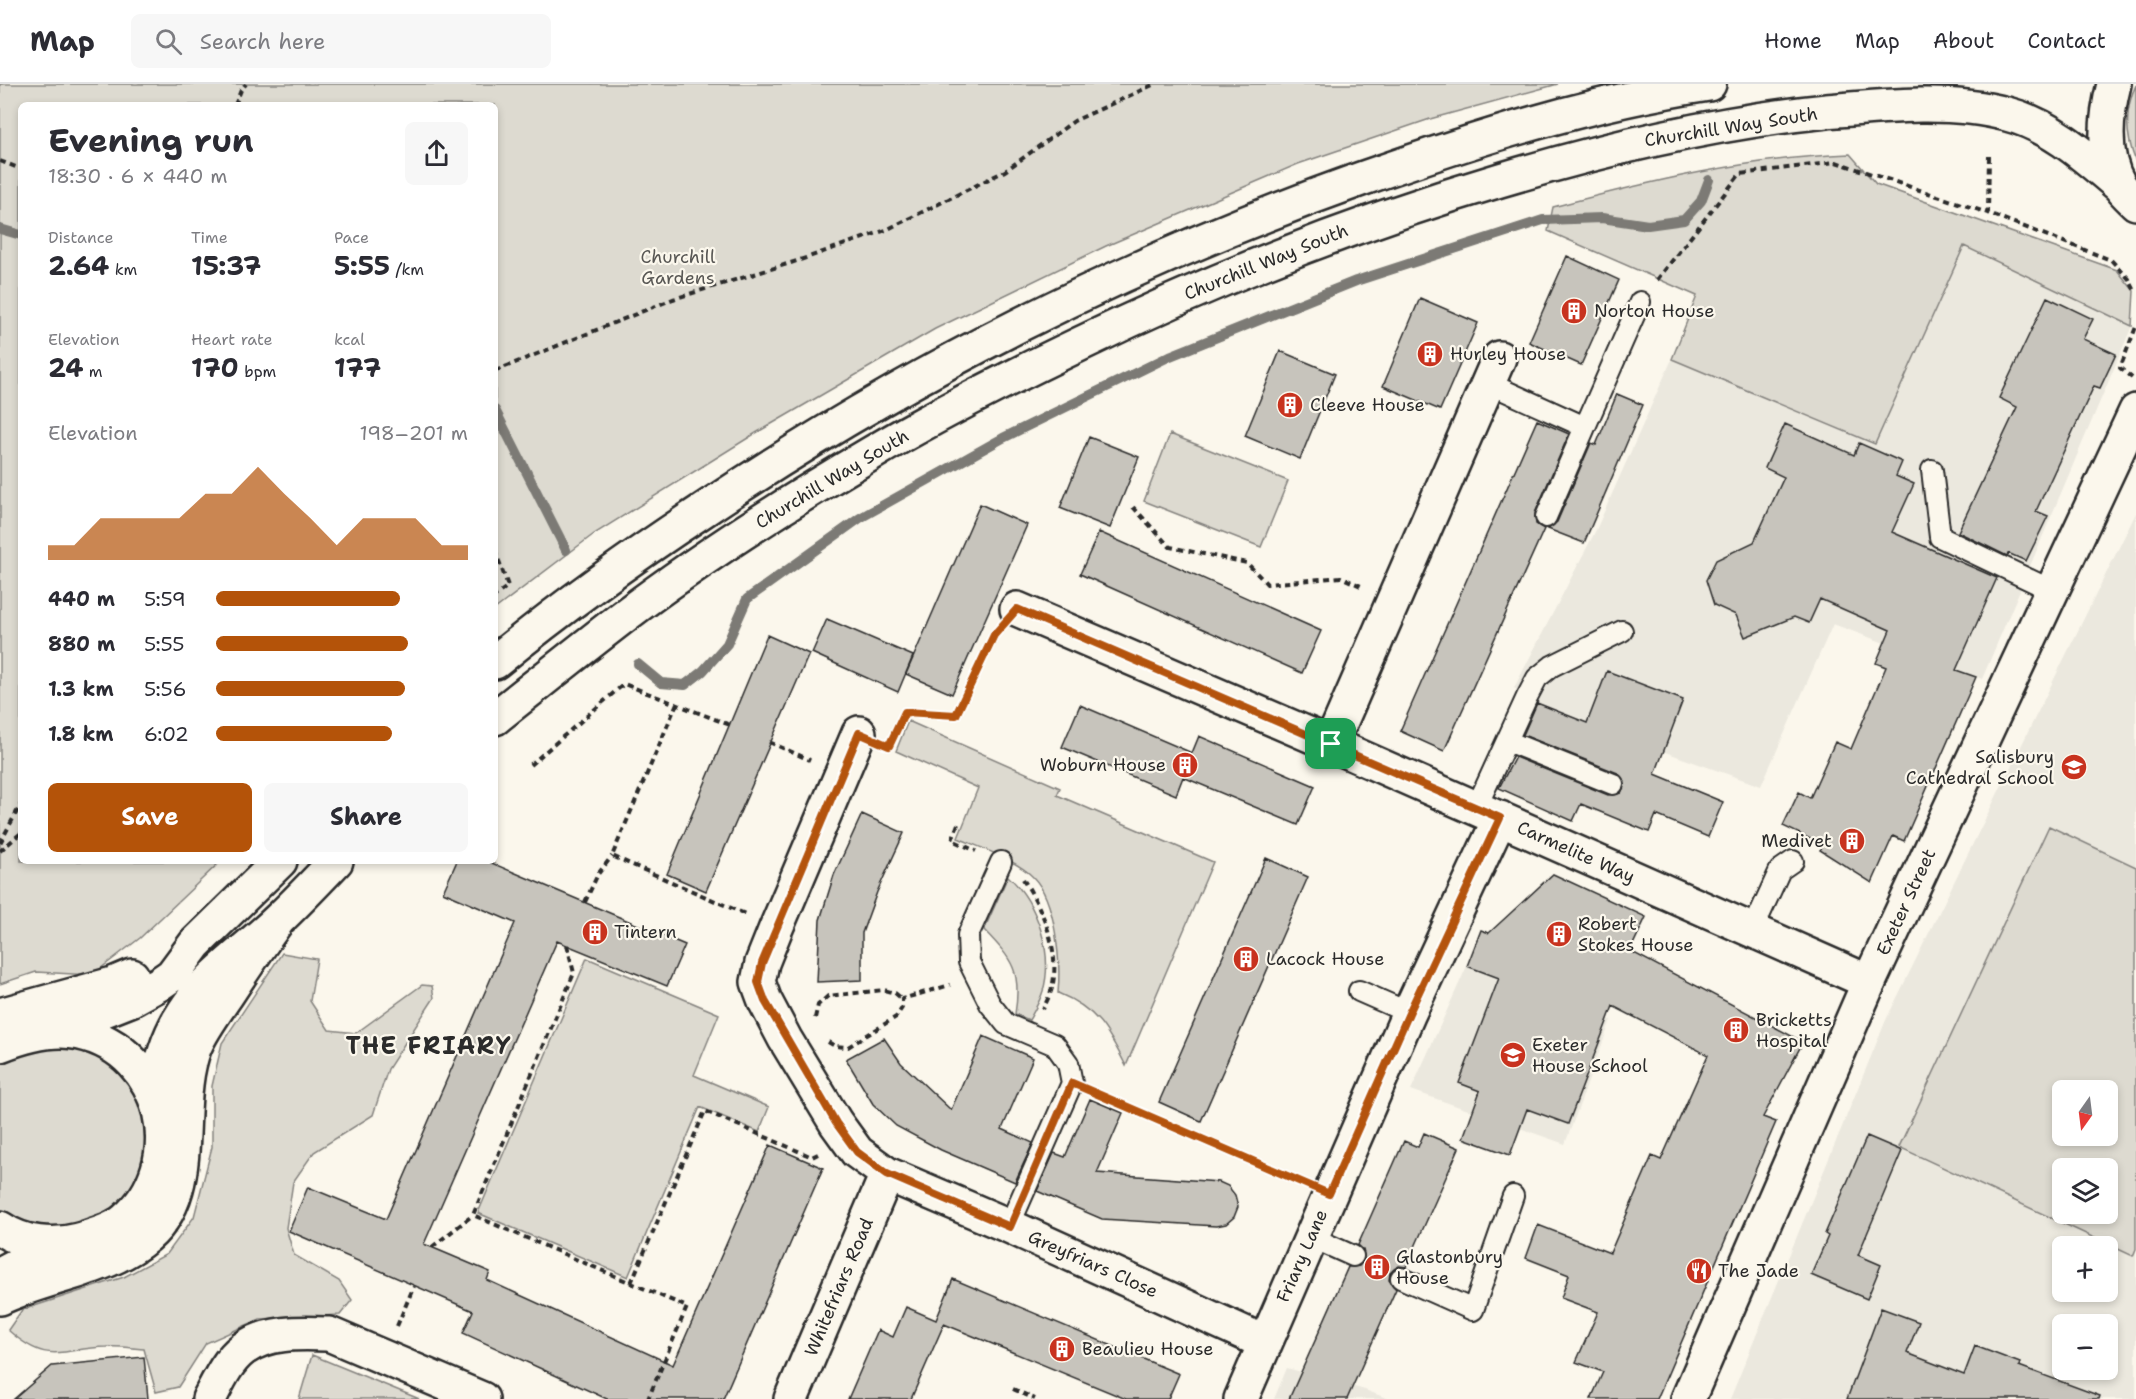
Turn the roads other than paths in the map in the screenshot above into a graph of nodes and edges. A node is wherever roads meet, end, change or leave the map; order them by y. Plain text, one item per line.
1 (1709, 84) edge
2 (2114, 84) edge
3 (2128, 194) edge
4 (1640, 302) road end
5 (1493, 371) joint
6 (2136, 411) edge
7 (1585, 427) junction
8 (1932, 470) dead end
9 (1546, 517) dead end
10 (2051, 590) junction
11 (1017, 609) road end
12 (1622, 631) dead end
13 (498, 660) edge
14 (498, 716) edge
15 (859, 733) road end
16 (1507, 741) junction
17 (1331, 744) junction
18 (1613, 784) dead end
19 (1488, 813) junction
20 (1793, 861) dead end
21 (1001, 862) road end
22 (277, 864) edge
23 (333, 864) edge
24 (278, 920) junction
25 (1753, 930) junction
26 (195, 944) junction
27 (1869, 982) junction
28 (1359, 992) dead end
29 (1409, 1013) junction
30 (0, 1015) edge
31 (54, 1030) junction
32 (0, 1045) edge
33 (155, 1093) junction
34 (887, 1174) junction
35 (1513, 1196) dead end
36 (1010, 1227) junction
37 (0, 1228) edge
38 (1311, 1237) junction
39 (57, 1244) junction
40 (1353, 1256) dead end
41 (0, 1274) edge
42 (1401, 1278) dead end
43 (0, 1298) edge
44 (1264, 1342) junction
45 (478, 1398) edge
46 (209, 1399) edge
47 (791, 1399) edge
48 (1241, 1399) edge
49 (1688, 1399) edge

1 - 13 main road
2 - 3 main road
3 - 14 main road, Churchill Way South
4 - 7 lane
5 - 7 lane
5 - 17 main road
6 - 10 main road, Exeter Street
7 - 9 lane
8 - 10 lane
10 - 27 main road, Exeter Street
11 - 17 main road, Carmelite Way
12 - 16 lane
15 - 34 main road, Greyfriars Close
16 - 18 lane
16 - 19 lane
17 - 19 main road, Carmelite Way
19 - 25 main road, Carmelite Way
19 - 29 main road, Friary Lane
20 - 25 lane
21 - 36 lane
22 - 26 main road
23 - 24 main road
24 - 33 main road
24 - 43 main road
25 - 27 main road, Carmelite Way
26 - 30 main road
26 - 31 main road
27 - 49 main road, Exeter Street
28 - 29 lane
29 - 38 main road, Friary Lane
31 - 32 main road
31 - 33 main road
33 - 39 main road
34 - 36 main road, Greyfriars Close
34 - 47 main road, Whitefriars Road
35 - 42 lane
36 - 44 main road, Greyfriars Close
37 - 39 main road
38 - 40 lane
38 - 44 main road, Friary Lane
39 - 41 main road
44 - 48 main road, Friary Lane
45 - 46 main road

